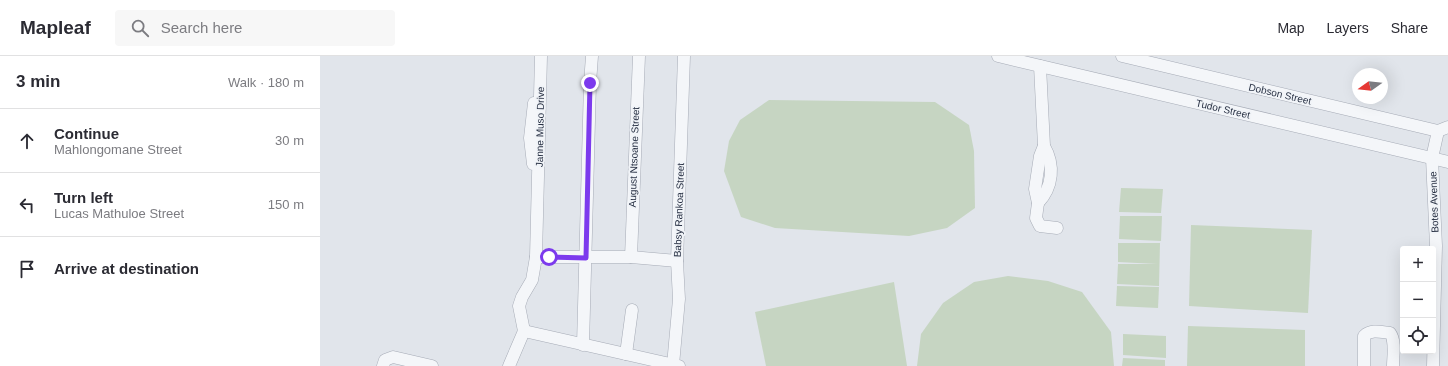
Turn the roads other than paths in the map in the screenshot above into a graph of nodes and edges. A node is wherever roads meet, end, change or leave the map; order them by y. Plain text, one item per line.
1 (592, 56) edge
2 (639, 56) edge
3 (684, 56) edge
4 (998, 56) edge
5 (1122, 56) edge
6 (541, 59) edge
7 (1040, 66) junction
8 (1443, 129) edge
9 (1432, 158) junction
10 (1448, 162) edge
11 (1057, 228) dead end
12 (536, 257) junction
13 (631, 257) junction
14 (586, 258) junction
15 (677, 260) junction
16 (632, 310) dead end
17 (524, 331) junction
18 (583, 345) junction
19 (626, 354) junction
20 (676, 365) edge
21 (383, 366) edge
22 (432, 366) edge
23 (509, 366) edge
24 (1364, 366) edge
25 (1393, 366) edge
26 (1432, 366) edge

1 - 14 street
2 - 13 street, August Ntsoane Street
3 - 15 street, Babsy Rankoa Street
4 - 7 street, Tudor Street
5 - 8 street, Dobson Street
6 - 12 street, Janne Muso Drive
7 - 9 street, Tudor Street
7 - 11 street
8 - 9 street, Botes Avenue
9 - 10 street, Tudor Street
9 - 26 street, Botes Avenue
12 - 14 street
12 - 17 street, Janne Muso Drive
13 - 14 street
13 - 15 street
14 - 18 street
15 - 20 street, Babsy Rankoa Street
16 - 19 street
17 - 18 street
17 - 23 street
18 - 19 street
19 - 20 street
21 - 22 street
24 - 25 street

